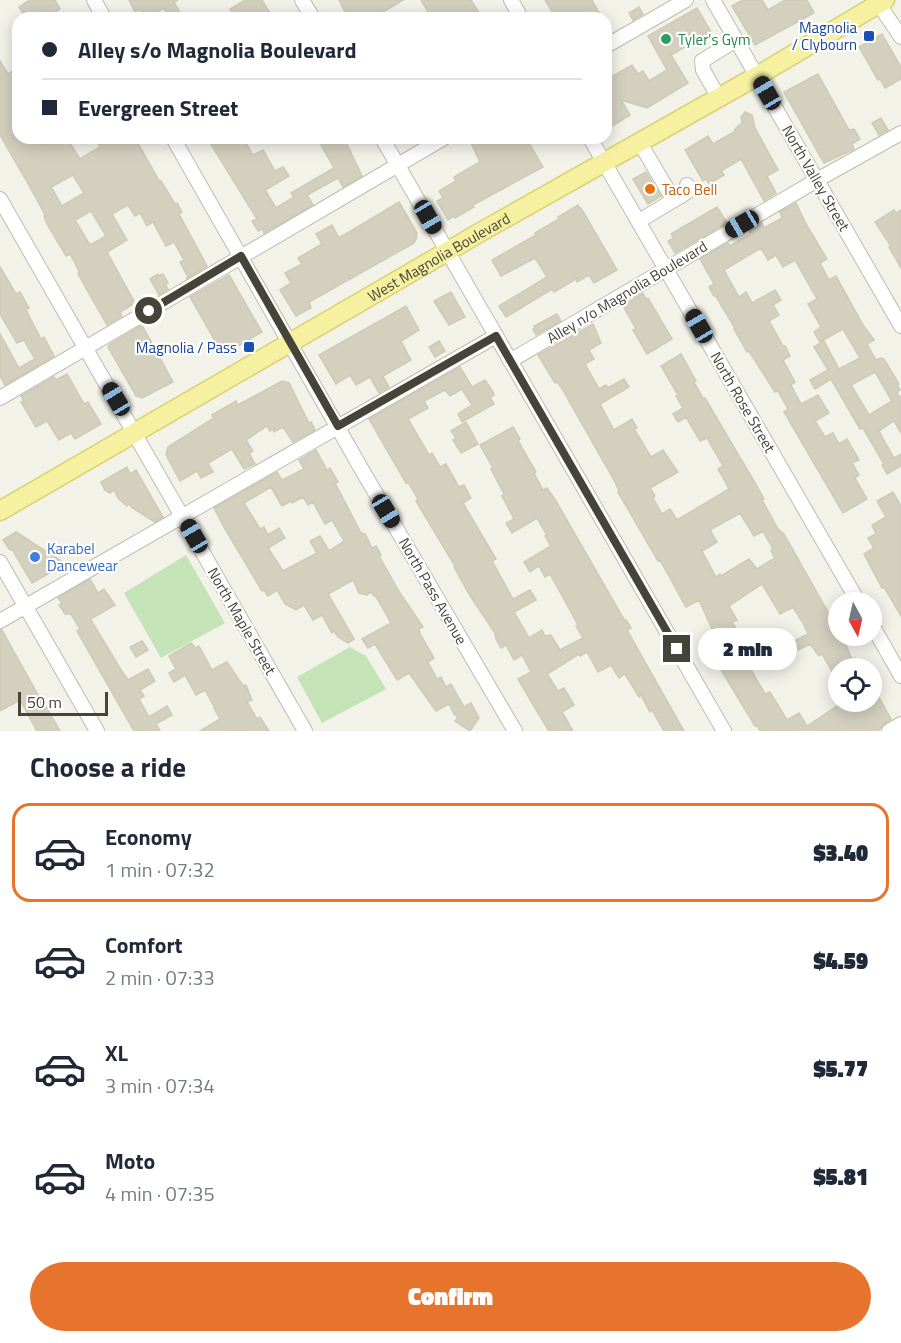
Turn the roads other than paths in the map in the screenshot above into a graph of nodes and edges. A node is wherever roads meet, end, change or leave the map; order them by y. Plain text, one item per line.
1 (686, 0) edge
2 (712, 0) edge
3 (880, 1) edge
4 (901, 37) edge
5 (736, 40) junction
6 (612, 43) edge
7 (757, 76) junction
8 (719, 98) junction
9 (901, 133) edge
10 (640, 143) junction
11 (176, 144) edge
12 (385, 144) edge
13 (434, 144) edge
14 (594, 144) edge
15 (605, 163) junction
16 (397, 165) junction
17 (818, 180) junction
18 (0, 199) edge
19 (639, 221) junction
20 (448, 252) junction
21 (241, 256) junction
22 (666, 269) junction
23 (901, 326) edge
24 (496, 336) junction
25 (290, 343) junction
26 (86, 348) junction
27 (510, 361) junction
28 (0, 398) edge
29 (338, 426) junction
30 (136, 432) junction
31 (0, 511) edge
32 (183, 517) junction
33 (0, 562) edge
34 (853, 592) edge
35 (26, 606) junction
36 (0, 621) edge
37 (882, 643) edge
38 (901, 676) edge
39 (901, 724) edge
40 (98, 731) edge
41 (305, 731) edge
42 (515, 731) edge
43 (724, 731) edge
44 (889, 731) edge

1 - 6 street
2 - 5 street, North Valley Street
3 - 4 street
3 - 7 main road, West Magnolia Boulevard
5 - 7 street, North Valley Street
5 - 8 street
7 - 8 main road, West Magnolia Boulevard
7 - 17 street, North Valley Street
8 - 10 main road, West Magnolia Boulevard
9 - 17 street, Alley n/o Magnolia Boulevard
10 - 15 main road, West Magnolia Boulevard
10 - 19 street
11 - 21 street, North Pass Avenue
12 - 16 street
13 - 16 street
14 - 15 street, North Rose Street
15 - 19 street, North Rose Street
15 - 20 main road, West Magnolia Boulevard
16 - 20 street
16 - 21 street
17 - 22 street, Alley n/o Magnolia Boulevard
17 - 23 street, North Valley Street
18 - 26 street, North Maple Street
19 - 22 street, North Rose Street
20 - 24 street
20 - 25 main road, West Magnolia Boulevard
21 - 25 street, North Pass Avenue
21 - 26 street
22 - 27 street, Alley n/o Magnolia Boulevard
22 - 34 street, North Rose Street
24 - 27 street
24 - 29 street
25 - 29 street, North Pass Avenue
25 - 30 main road, West Magnolia Boulevard
26 - 28 street
26 - 30 street, North Maple Street
27 - 43 street
29 - 32 street
29 - 42 street, North Pass Avenue
30 - 31 main road, West Magnolia Boulevard
30 - 32 street, North Maple Street
32 - 35 street
32 - 41 street, North Maple Street
33 - 35 street
35 - 36 street
35 - 40 street
37 - 38 street
39 - 44 street

